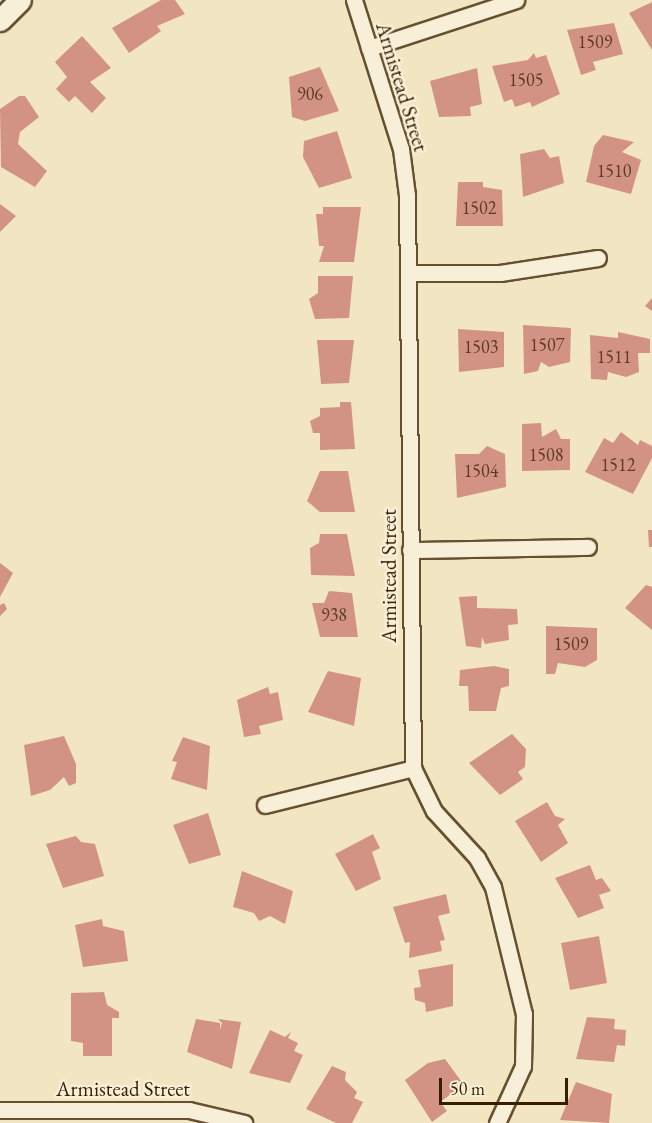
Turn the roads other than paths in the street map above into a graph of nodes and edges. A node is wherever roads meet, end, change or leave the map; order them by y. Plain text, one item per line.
1 (20, 0) edge
2 (354, 0) edge
3 (516, 0) edge
4 (0, 20) edge
5 (369, 48) junction
6 (598, 258) dead end
7 (408, 273) junction
8 (588, 547) dead end
9 (410, 550) junction
10 (413, 768) junction
11 (265, 806) dead end
12 (0, 1110) edge
13 (244, 1123) edge
14 (497, 1123) edge

1 - 4 street
2 - 5 street, Armistead Street
3 - 5 street
5 - 7 street, Armistead Street
6 - 7 street
7 - 9 street, Armistead Street
8 - 9 street
9 - 10 street, Armistead Street
10 - 11 street
10 - 14 street, Armistead Street
12 - 13 street, Armistead Street

